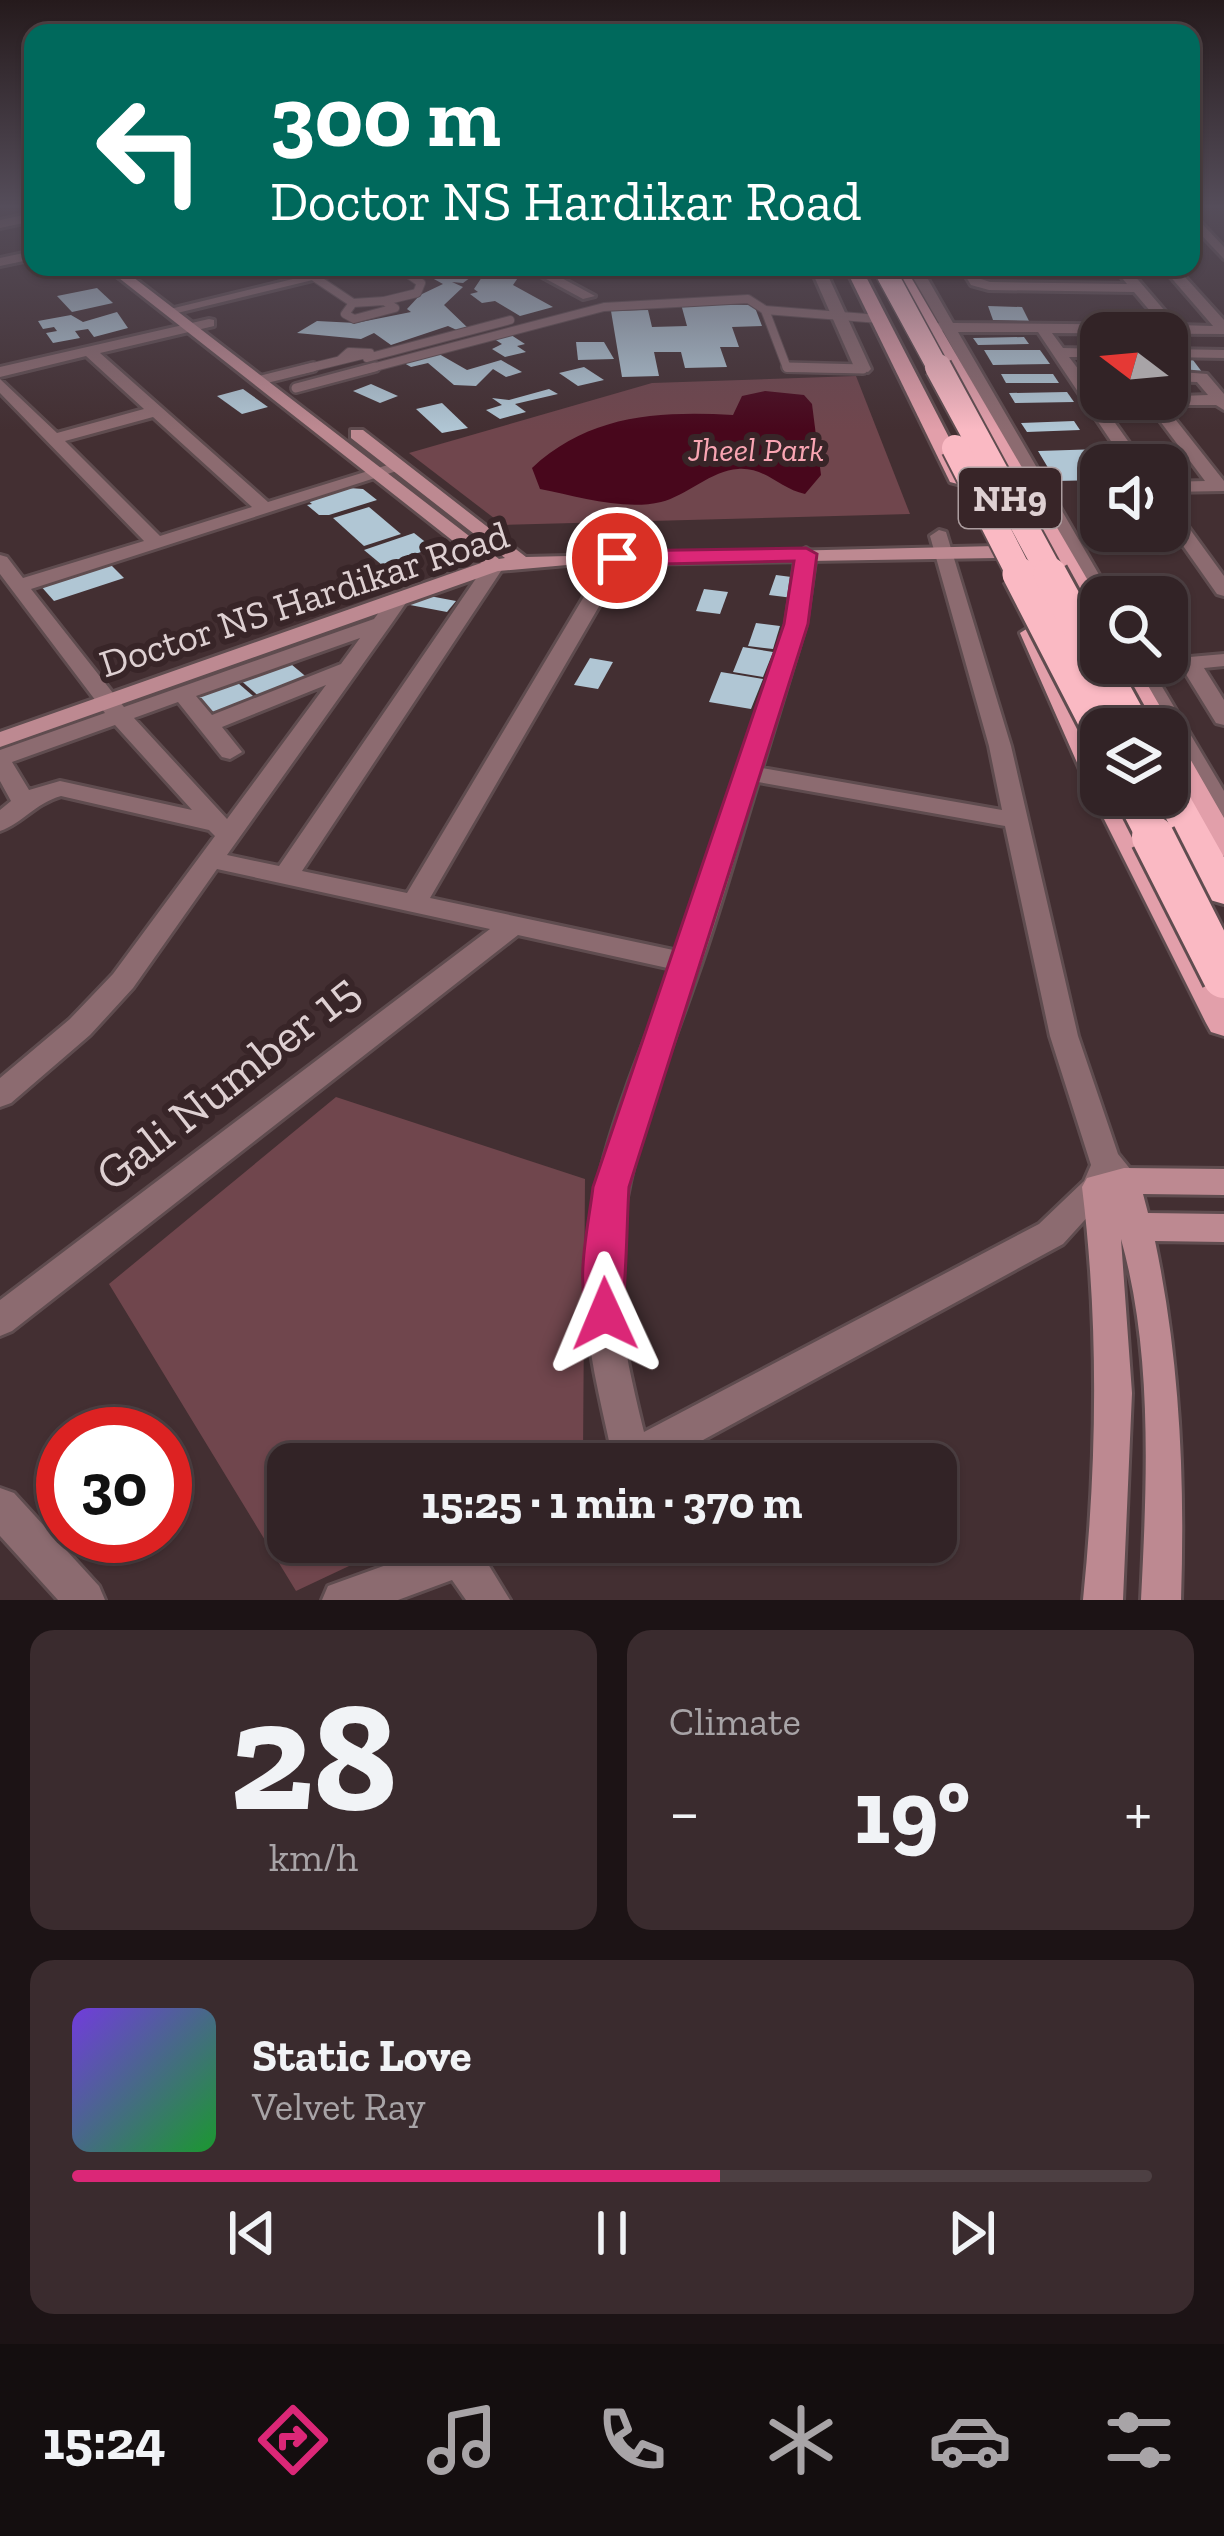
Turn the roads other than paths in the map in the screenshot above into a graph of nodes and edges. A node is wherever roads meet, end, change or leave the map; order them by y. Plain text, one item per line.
1 (130, 281) edge
2 (154, 281) edge
3 (298, 281) edge
4 (320, 281) edge
5 (418, 281) edge
6 (558, 281) edge
7 (823, 281) edge
8 (863, 281) edge
9 (864, 281) edge
10 (890, 281) edge
11 (907, 281) edge
12 (920, 281) edge
13 (977, 281) edge
14 (1025, 281) edge
15 (1131, 281) edge
16 (1181, 281) edge
17 (1028, 286) junction
18 (1137, 288) junction
19 (588, 296) dead end
20 (384, 301) junction
21 (353, 303) junction
22 (189, 306) junction
23 (169, 310) junction
24 (765, 310) junction
25 (1157, 312) edge
26 (840, 316) junction
27 (879, 319) junction
28 (510, 320) dead end
29 (200, 325) junction
30 (940, 327) junction
31 (1042, 328) junction
32 (1080, 328) edge
33 (1188, 329) edge
34 (1224, 329) edge
35 (89, 351) junction
36 (1058, 352) junction
37 (1080, 352) edge
38 (1188, 353) edge
39 (1224, 354) edge
40 (862, 368) joint
41 (0, 372) edge
42 (1074, 377) junction
43 (1080, 377) edge
44 (1188, 377) edge
45 (270, 378) junction
46 (0, 385) edge
47 (1080, 386) edge
48 (296, 388) junction
49 (1188, 401) edge
50 (1222, 402) edge
51 (156, 411) junction
52 (1168, 420) edge
53 (53, 439) junction
54 (1006, 458) junction
55 (951, 462) junction
56 (390, 470) junction
57 (1221, 485) edge
58 (1188, 486) edge
59 (265, 509) junction
60 (1188, 539) edge
61 (156, 543) junction
62 (992, 543) junction
63 (941, 544) junction
64 (806, 554) junction
65 (502, 558) junction
66 (617, 558) junction
67 (0, 561) edge
68 (1089, 576) edge
69 (19, 586) junction
70 (1080, 588) edge
71 (1224, 590) edge
72 (398, 600) junction
73 (382, 623) junction
74 (1041, 650) junction
75 (1080, 650) edge
76 (1224, 660) edge
77 (349, 668) junction
78 (1149, 684) edge
79 (183, 694) junction
80 (108, 702) junction
81 (1087, 708) edge
82 (1124, 708) edge
83 (1224, 718) edge
84 (0, 722) edge
85 (208, 724) junction
86 (1080, 736) edge
87 (0, 740) edge
88 (230, 752) dead end
89 (0, 759) edge
90 (748, 772) junction
91 (1188, 781) edge
92 (24, 802) junction
93 (1224, 811) edge
94 (1118, 816) edge
95 (1143, 816) edge
96 (1183, 816) edge
97 (1016, 820) junction
98 (0, 823) edge
99 (217, 839) junction
100 (1224, 846) edge
101 (286, 875) junction
102 (1224, 891) edge
103 (413, 902) junction
104 (515, 924) junction
105 (1224, 949) edge
106 (1188, 953) junction
107 (688, 963) junction
108 (1224, 977) edge
109 (1224, 1023) edge
110 (0, 1095) edge
111 (1109, 1176) junction
112 (1224, 1182) edge
113 (1120, 1226) junction
114 (1224, 1228) edge
115 (1051, 1234) junction
116 (0, 1320) edge
117 (624, 1443) edge
118 (661, 1443) edge
119 (0, 1507) edge
120 (440, 1563) edge
121 (478, 1563) edge
122 (85, 1600) edge
123 (342, 1600) edge
124 (490, 1600) edge
125 (1103, 1600) edge
126 (1161, 1600) edge

1 - 23 street
2 - 22 street
3 - 22 street
4 - 21 lane
5 - 20 lane
6 - 19 street
7 - 26 street
8 - 27 main road
9 - 81 highway, NH9, bridge
10 - 82 highway, NH9, bridge
11 - 30 main road
12 - 30 street
13 - 17 street
14 - 17 street
15 - 18 street
16 - 34 street
17 - 18 street
18 - 25 street
20 - 21 lane
20 - 21 lane
22 - 23 street
22 - 29 street
23 - 29 street
24 - 26 lane
24 - 40 lane
24 - 48 lane
26 - 27 lane
26 - 40 street
27 - 55 main road
28 - 45 lane
29 - 35 street
29 - 45 street
30 - 31 street
30 - 54 main road
30 - 68 street
31 - 32 street
31 - 36 street
33 - 34 street
35 - 41 street
35 - 51 street
36 - 37 street
36 - 42 street
38 - 39 street
42 - 43 street
42 - 47 street
44 - 50 street
45 - 48 street
45 - 56 street
46 - 53 street
48 - 56 street
49 - 50 street
51 - 53 street
51 - 59 street
52 - 57 street
53 - 61 street
54 - 55 main road
54 - 70 main road
55 - 62 main road
56 - 59 street
56 - 65 street
57 - 58 street
59 - 61 street
60 - 71 street
61 - 69 street
62 - 63 street, Doctor NS Hardikar Road
62 - 74 main road
63 - 64 street, Doctor NS Hardikar Road
63 - 65 street, Doctor NS Hardikar Road
63 - 97 street
64 - 66 street, Doctor NS Hardikar Road
64 - 90 street
65 - 66 street, Doctor NS Hardikar Road
65 - 72 street, Doctor NS Hardikar Road
65 - 80 street, Doctor NS Hardikar Road
65 - 101 street
66 - 103 street
67 - 69 street
69 - 80 street
72 - 73 street
72 - 80 street, Doctor NS Hardikar Road
73 - 77 street
73 - 79 street
74 - 75 main road
74 - 86 main road
76 - 83 street
77 - 85 street
77 - 99 street
78 - 93 street
79 - 80 street
79 - 85 street
80 - 84 street, Doctor NS Hardikar Road
80 - 87 street, Doctor NS Hardikar Road
80 - 89 street
80 - 99 street
85 - 88 street
89 - 92 street
90 - 97 street
90 - 107 street
91 - 100 main road
92 - 98 street
92 - 99 street
94 - 106 main road
95 - 108 highway, bridge
96 - 102 highway
97 - 111 street
99 - 101 street
99 - 110 street
101 - 103 street
103 - 104 street
104 - 107 street
104 - 116 street, Gali Number 15
105 - 106 main road
106 - 109 main road
107 - 117 street
111 - 112 street
111 - 113 street
111 - 115 street
113 - 114 street
113 - 115 street
113 - 125 street
113 - 126 street
115 - 118 street
119 - 122 street
120 - 123 street
121 - 124 street

